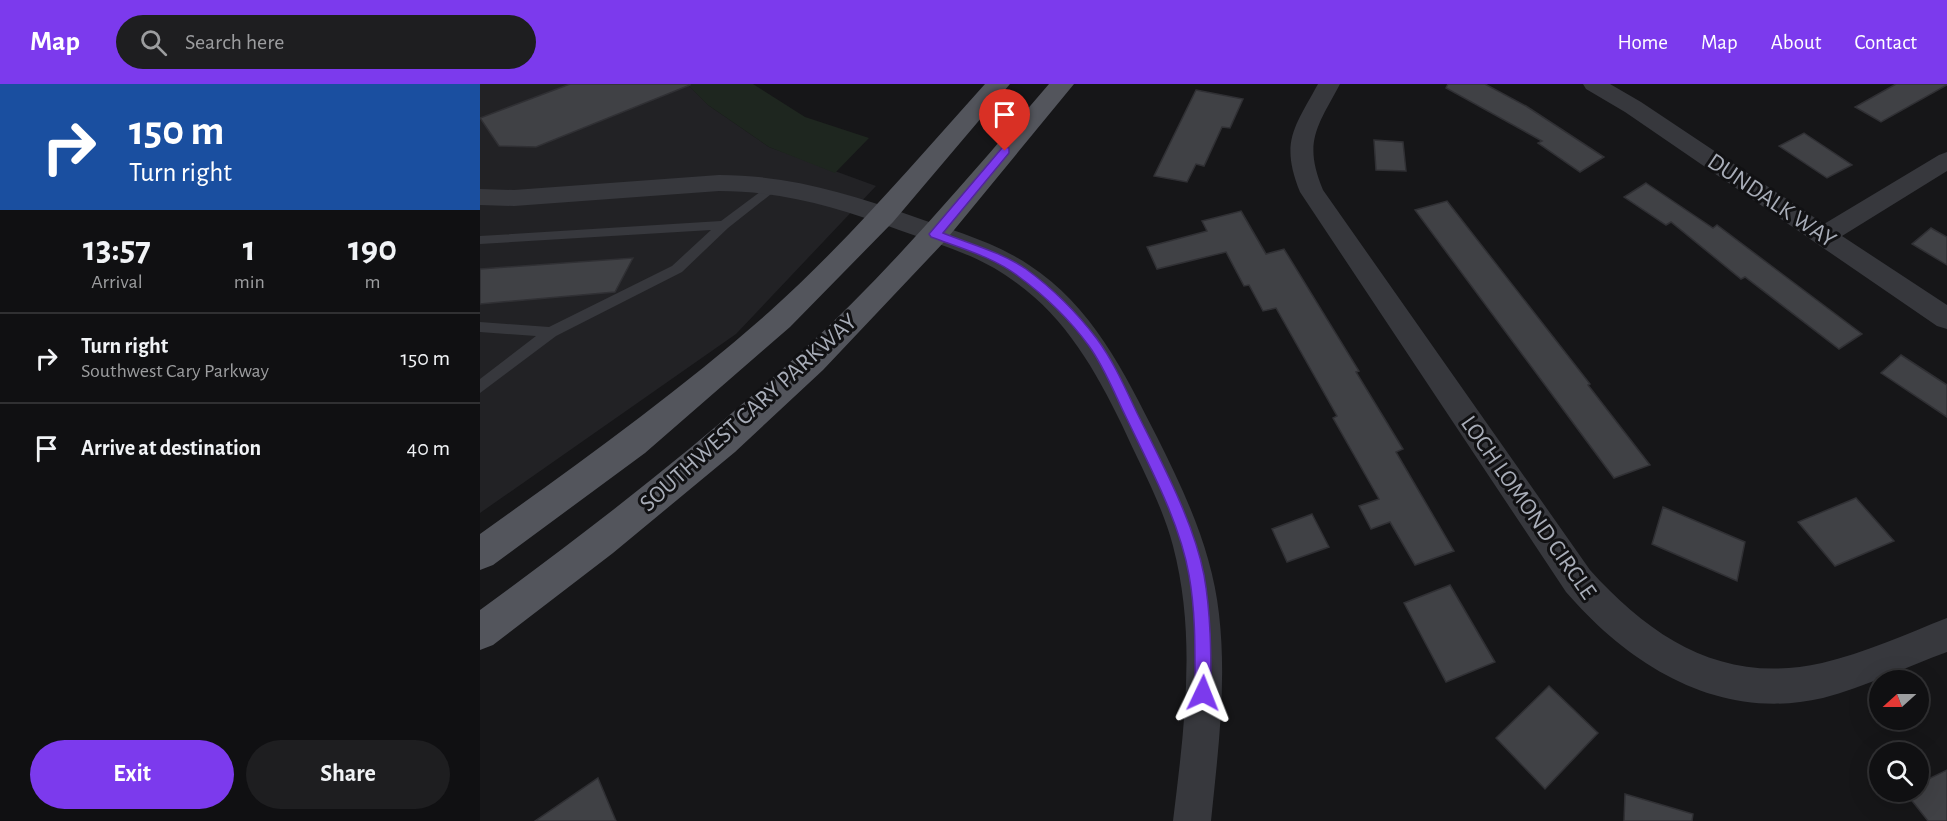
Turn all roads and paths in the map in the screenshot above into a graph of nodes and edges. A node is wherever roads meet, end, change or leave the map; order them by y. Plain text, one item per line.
1 (998, 84) edge
2 (1062, 84) edge
3 (1329, 84) edge
4 (1594, 84) edge
5 (1947, 160) edge
6 (776, 184) junction
7 (480, 197) edge
8 (883, 215) junction
9 (724, 225) junction
10 (935, 234) junction
11 (1824, 235) junction
12 (480, 240) edge
13 (1947, 319) edge
14 (480, 327) edge
15 (551, 332) junction
16 (480, 387) edge
17 (480, 554) edge
18 (480, 632) edge
19 (1947, 634) edge
20 (1192, 821) edge

1 - 8 main road, SOUTHWEST CARY PARKWAY
2 - 10 main road, SOUTHWEST CARY PARKWAY
3 - 19 street, LOCH LOMOND CIRCLE
4 - 11 street, DUNDALK WAY
5 - 11 street
6 - 7 street
6 - 8 street
6 - 9 lane
8 - 10 street
8 - 17 main road, SOUTHWEST CARY PARKWAY
9 - 12 lane
9 - 15 lane
10 - 18 main road, SOUTHWEST CARY PARKWAY
10 - 20 street
11 - 13 street, DUNDALK WAY
14 - 15 lane
15 - 16 lane

